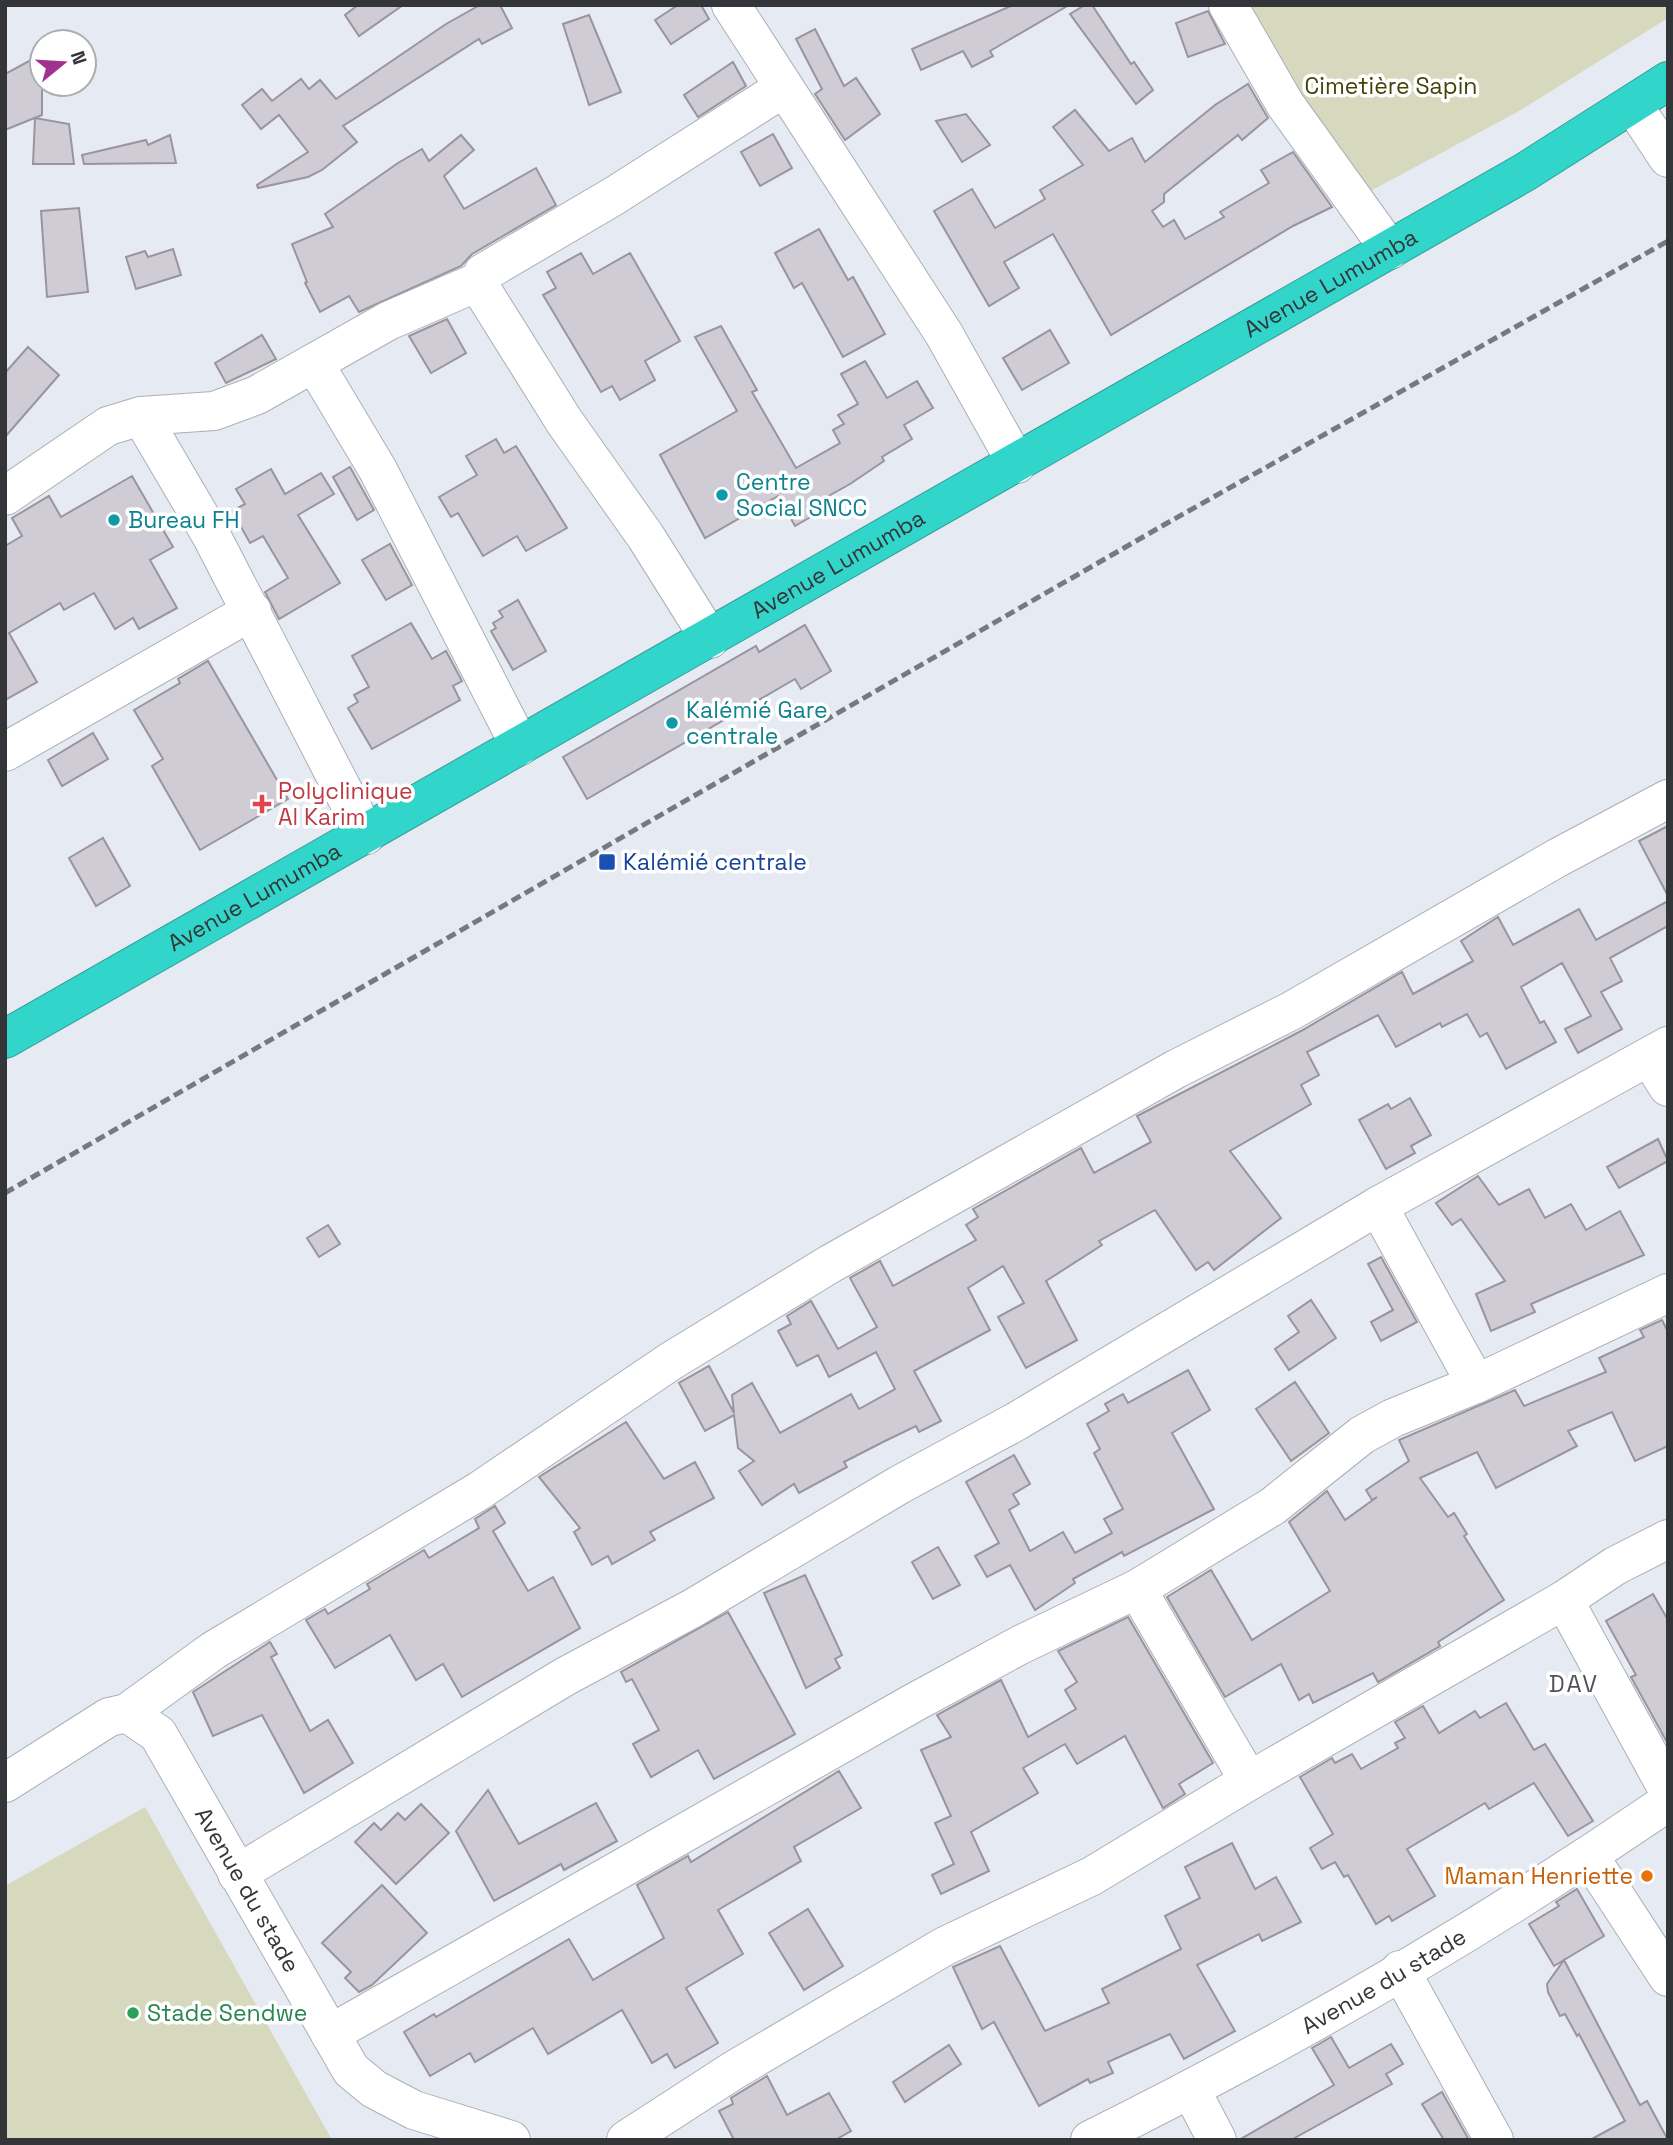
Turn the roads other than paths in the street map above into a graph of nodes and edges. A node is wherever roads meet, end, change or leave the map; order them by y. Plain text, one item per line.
1 (731, 5) edge
2 (1228, 5) edge
3 (1668, 81) edge
4 (782, 89) junction
5 (1633, 106) junction
6 (1668, 158) edge
7 (1390, 250) junction
8 (480, 281) junction
9 (314, 363) junction
10 (141, 416) junction
11 (1017, 464) junction
12 (5, 496) edge
13 (252, 611) junction
14 (710, 639) junction
15 (520, 746) junction
16 (5, 752) edge
17 (1668, 799) edge
18 (366, 835) junction
19 (5, 1039) edge
20 (1662, 1063) edge
21 (1378, 1206) junction
22 (1668, 1293) edge
23 (1476, 1384) junction
24 (1668, 1539) edge
25 (1137, 1589) junction
26 (1564, 1600) junction
27 (127, 1713) junction
28 (1249, 1781) junction
29 (5, 1783) edge
30 (1668, 1790) edge
31 (1668, 1802) edge
32 (1589, 1856) junction
33 (237, 1874) junction
34 (1400, 1970) junction
35 (1668, 1977) edge
36 (330, 2034) junction
37 (1191, 2090) junction
38 (510, 2140) edge
39 (626, 2140) edge
40 (1090, 2140) edge
41 (1217, 2140) edge
42 (1494, 2140) edge

1 - 4 street
2 - 7 street
3 - 5 highway, Avenue Lumumba
4 - 8 street
4 - 11 street
5 - 6 street
5 - 7 highway, Avenue Lumumba
7 - 11 highway, Avenue Lumumba
8 - 9 street
8 - 14 street
9 - 10 street
9 - 15 street
10 - 12 street
10 - 13 street
11 - 14 highway, Avenue Lumumba
13 - 16 street
13 - 18 street
14 - 15 highway, Avenue Lumumba
15 - 18 highway, Avenue Lumumba
17 - 27 street
18 - 19 highway, Avenue Lumumba
20 - 21 street
21 - 23 street
21 - 33 street
22 - 23 street
23 - 25 street
24 - 26 street
25 - 28 street
25 - 36 street
26 - 28 street
26 - 30 street
27 - 29 street
27 - 33 street, Avenue du stade
28 - 39 street
31 - 32 street, Avenue du stade
32 - 34 street, Avenue du stade
32 - 35 street
33 - 36 street, Avenue du stade
34 - 37 street, Avenue du stade
34 - 42 street
36 - 38 street, Avenue du stade
37 - 40 street, Avenue du stade
37 - 41 street

